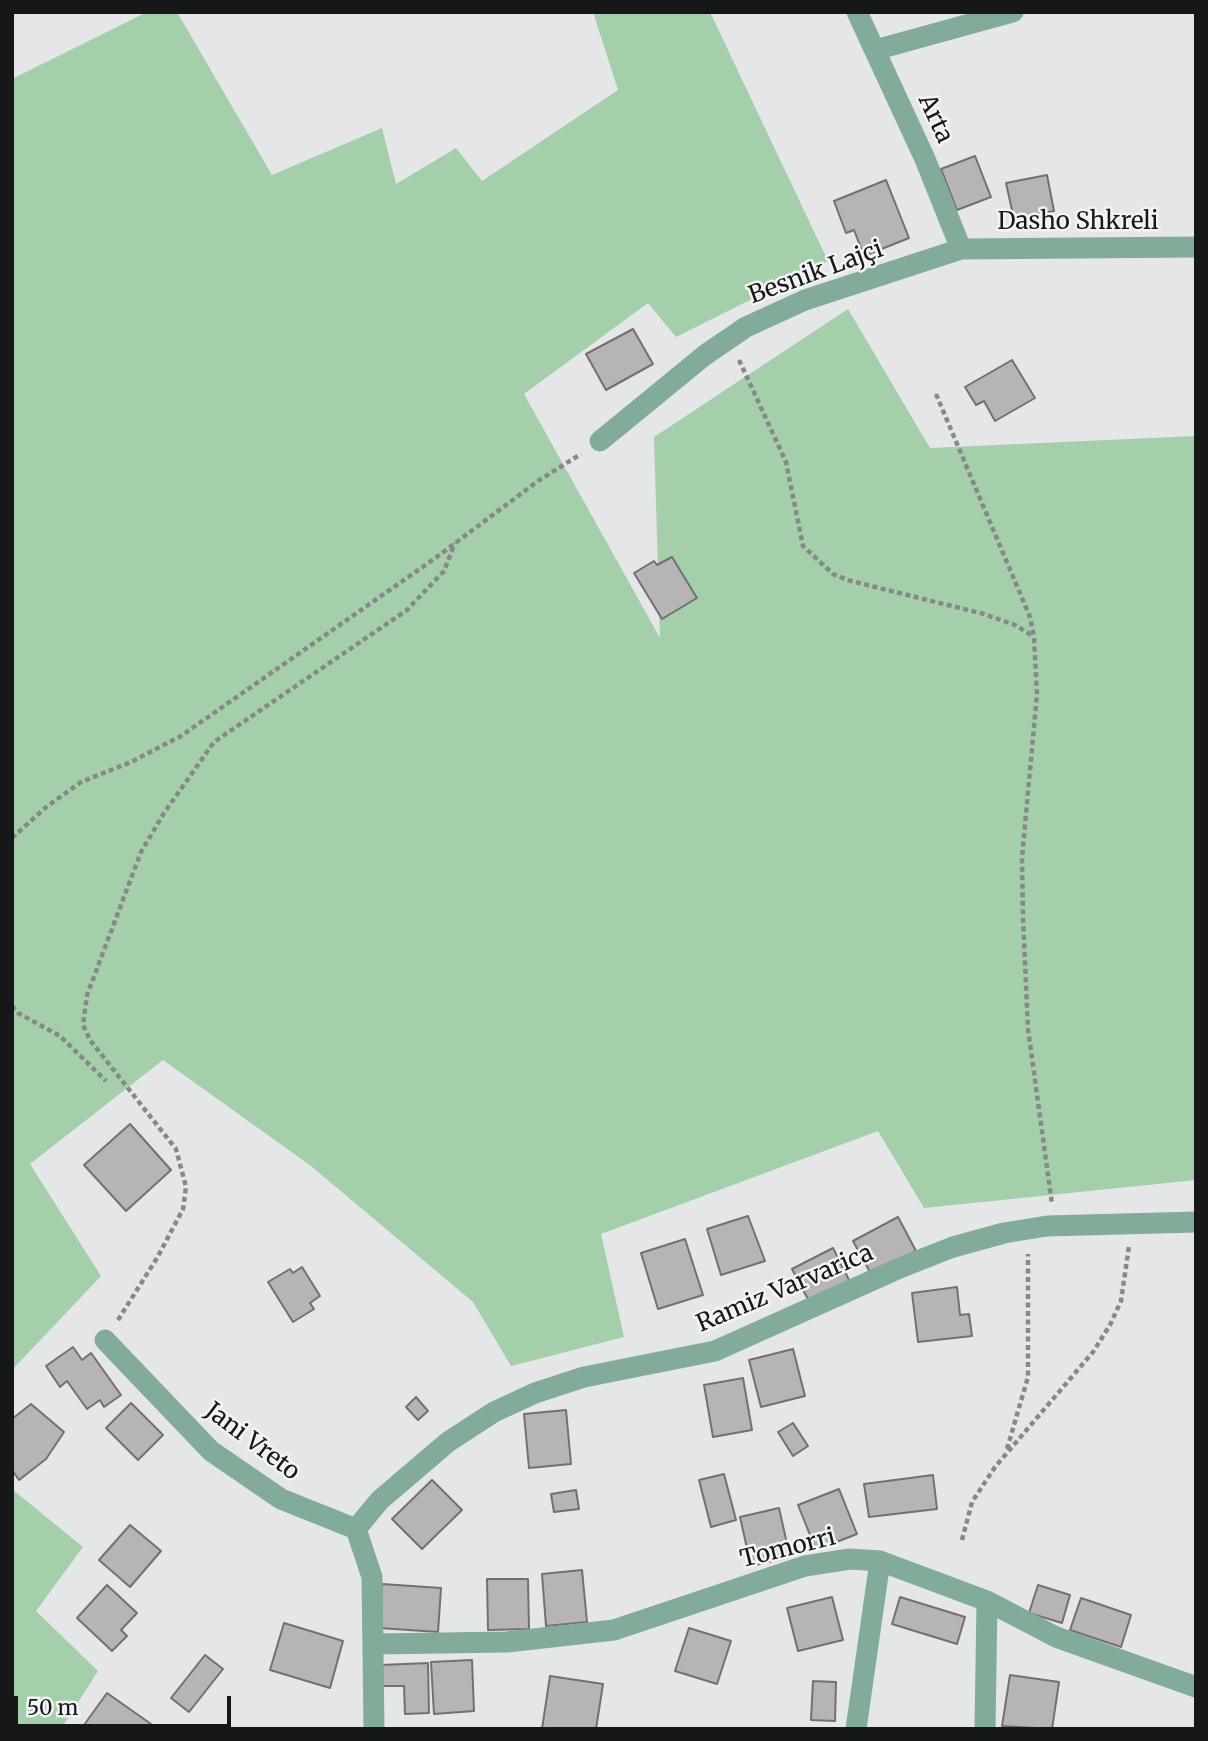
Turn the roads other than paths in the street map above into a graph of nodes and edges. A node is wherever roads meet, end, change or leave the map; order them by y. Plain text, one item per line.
1 (857, 12) edge
2 (1013, 12) edge
3 (975, 17) edge
4 (875, 50) junction
5 (1196, 247) edge
6 (961, 249) junction
7 (600, 441) road end
8 (1196, 1223) edge
9 (105, 1340) road end
10 (356, 1529) junction
11 (880, 1560) junction
12 (987, 1601) junction
13 (375, 1644) junction
14 (1196, 1687) edge
15 (374, 1729) edge
16 (856, 1729) edge
17 (985, 1729) edge

1 - 4 street, Arta
2 - 3 street
3 - 4 street
4 - 6 street, Arta
5 - 6 street, Dasho Shkreli
6 - 7 street, Besnik Lajçi
8 - 10 street, Ramiz Varvarica
9 - 10 street, Jani Vreto
10 - 13 street
11 - 12 street, Tomorri
11 - 13 street, Tomorri
11 - 16 street
12 - 14 street, Tomorri
12 - 17 street
13 - 15 street

